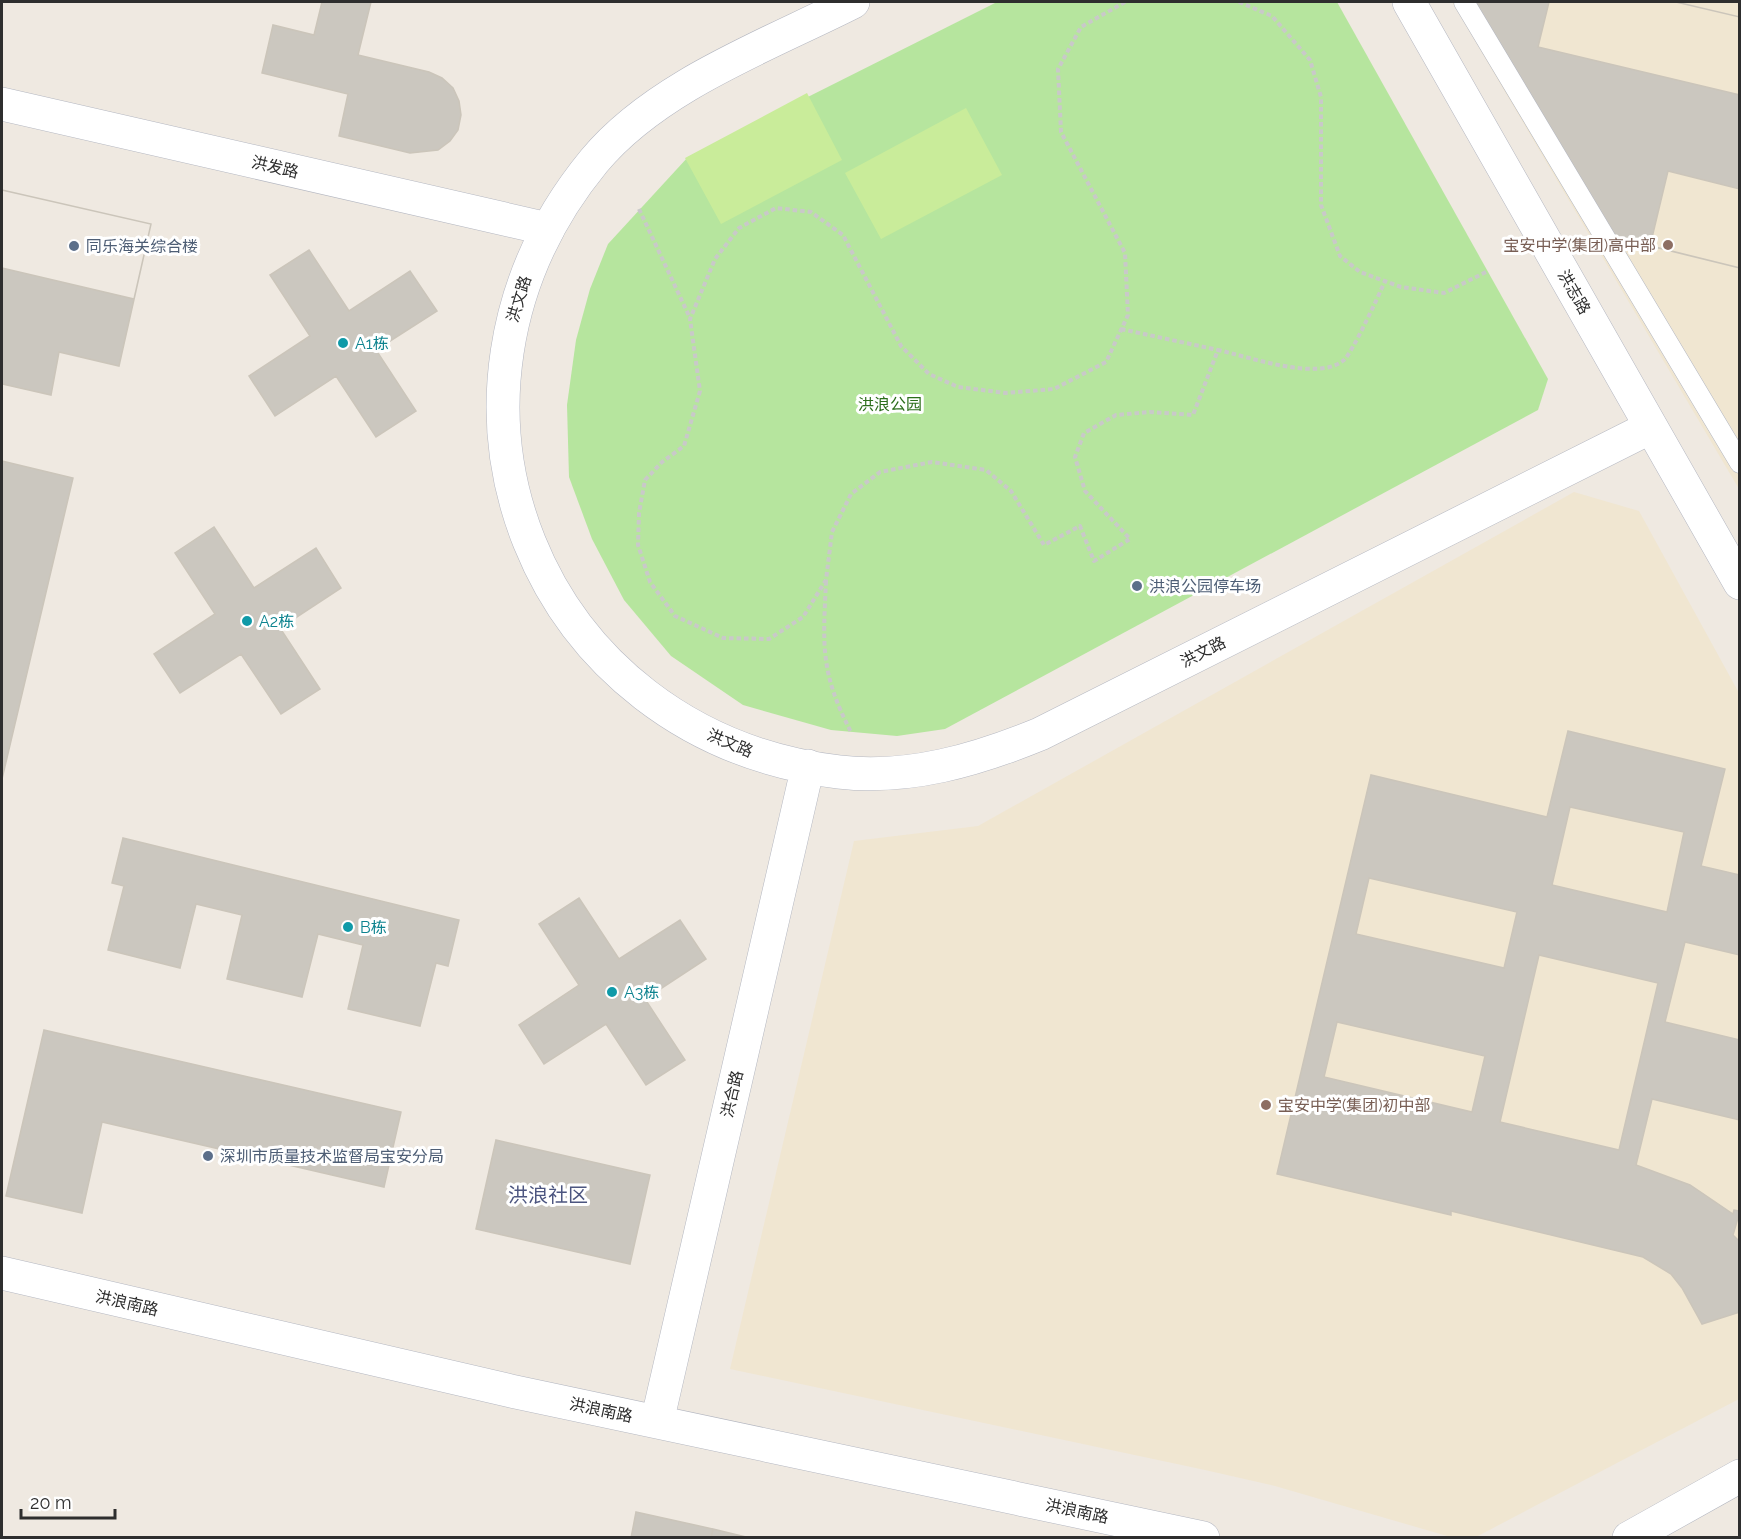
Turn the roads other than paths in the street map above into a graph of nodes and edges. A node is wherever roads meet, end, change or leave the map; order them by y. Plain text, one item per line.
1 (853, 2) edge
2 (1409, 2) edge
3 (1464, 2) edge
4 (2, 104) edge
5 (548, 229) junction
6 (1651, 427) junction
7 (1740, 463) edge
8 (1740, 584) edge
9 (808, 766) junction
10 (2, 1274) edge
11 (657, 1422) junction
12 (1740, 1476) edge
13 (1203, 1538) edge
14 (1629, 1538) edge

1 - 5 street, 洪文路
2 - 6 street, 洪志路
3 - 7 lane
4 - 5 street, 洪发路
5 - 9 street, 洪文路
6 - 8 street, 洪志路
6 - 9 street, 洪文路
9 - 11 street, 洪合路
10 - 11 street, 洪浪南路
11 - 13 street, 洪浪南路
12 - 14 street

